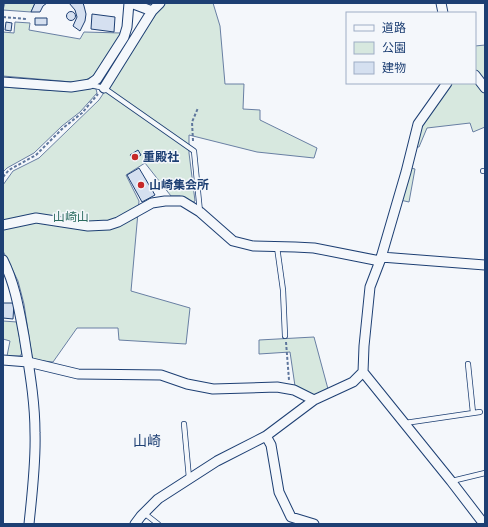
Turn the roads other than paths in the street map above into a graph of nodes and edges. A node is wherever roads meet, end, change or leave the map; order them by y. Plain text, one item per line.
1 (130, 3) edge
2 (160, 3) edge
3 (152, 11) junction
4 (476, 76) edge
5 (3, 82) edge
6 (90, 84) junction
7 (446, 84) edge
8 (104, 88) junction
9 (485, 88) edge
10 (200, 212) junction
11 (3, 225) edge
12 (277, 247) junction
13 (381, 259) junction
14 (3, 260) edge
15 (485, 266) edge
16 (285, 336) road end
17 (3, 360) edge
18 (28, 362) junction
19 (468, 364) dead end
20 (363, 372) junction
21 (314, 400) junction
22 (480, 412) dead end
23 (474, 413) junction
24 (404, 423) junction
25 (184, 424) dead end
26 (266, 436) junction
27 (485, 473) edge
28 (189, 479) junction
29 (452, 481) junction
30 (144, 513) junction
31 (29, 524) edge
32 (135, 524) edge
33 (158, 524) edge
34 (314, 524) edge
35 (484, 524) edge

1 - 3 street
1 - 6 street
2 - 3 street
3 - 8 street
4 - 9 street
5 - 6 street
6 - 8 lane
7 - 13 street
8 - 10 lane
10 - 11 street
10 - 12 street
12 - 13 street
12 - 16 lane
13 - 15 street
13 - 20 street
14 - 18 street
17 - 18 street
18 - 21 street
18 - 31 street
19 - 23 lane
20 - 21 street
20 - 24 street
21 - 26 street
22 - 23 lane
23 - 24 lane
24 - 29 street
25 - 28 lane
26 - 28 street
26 - 34 street
27 - 29 lane
28 - 30 street
29 - 35 street
30 - 32 street
30 - 33 lane

